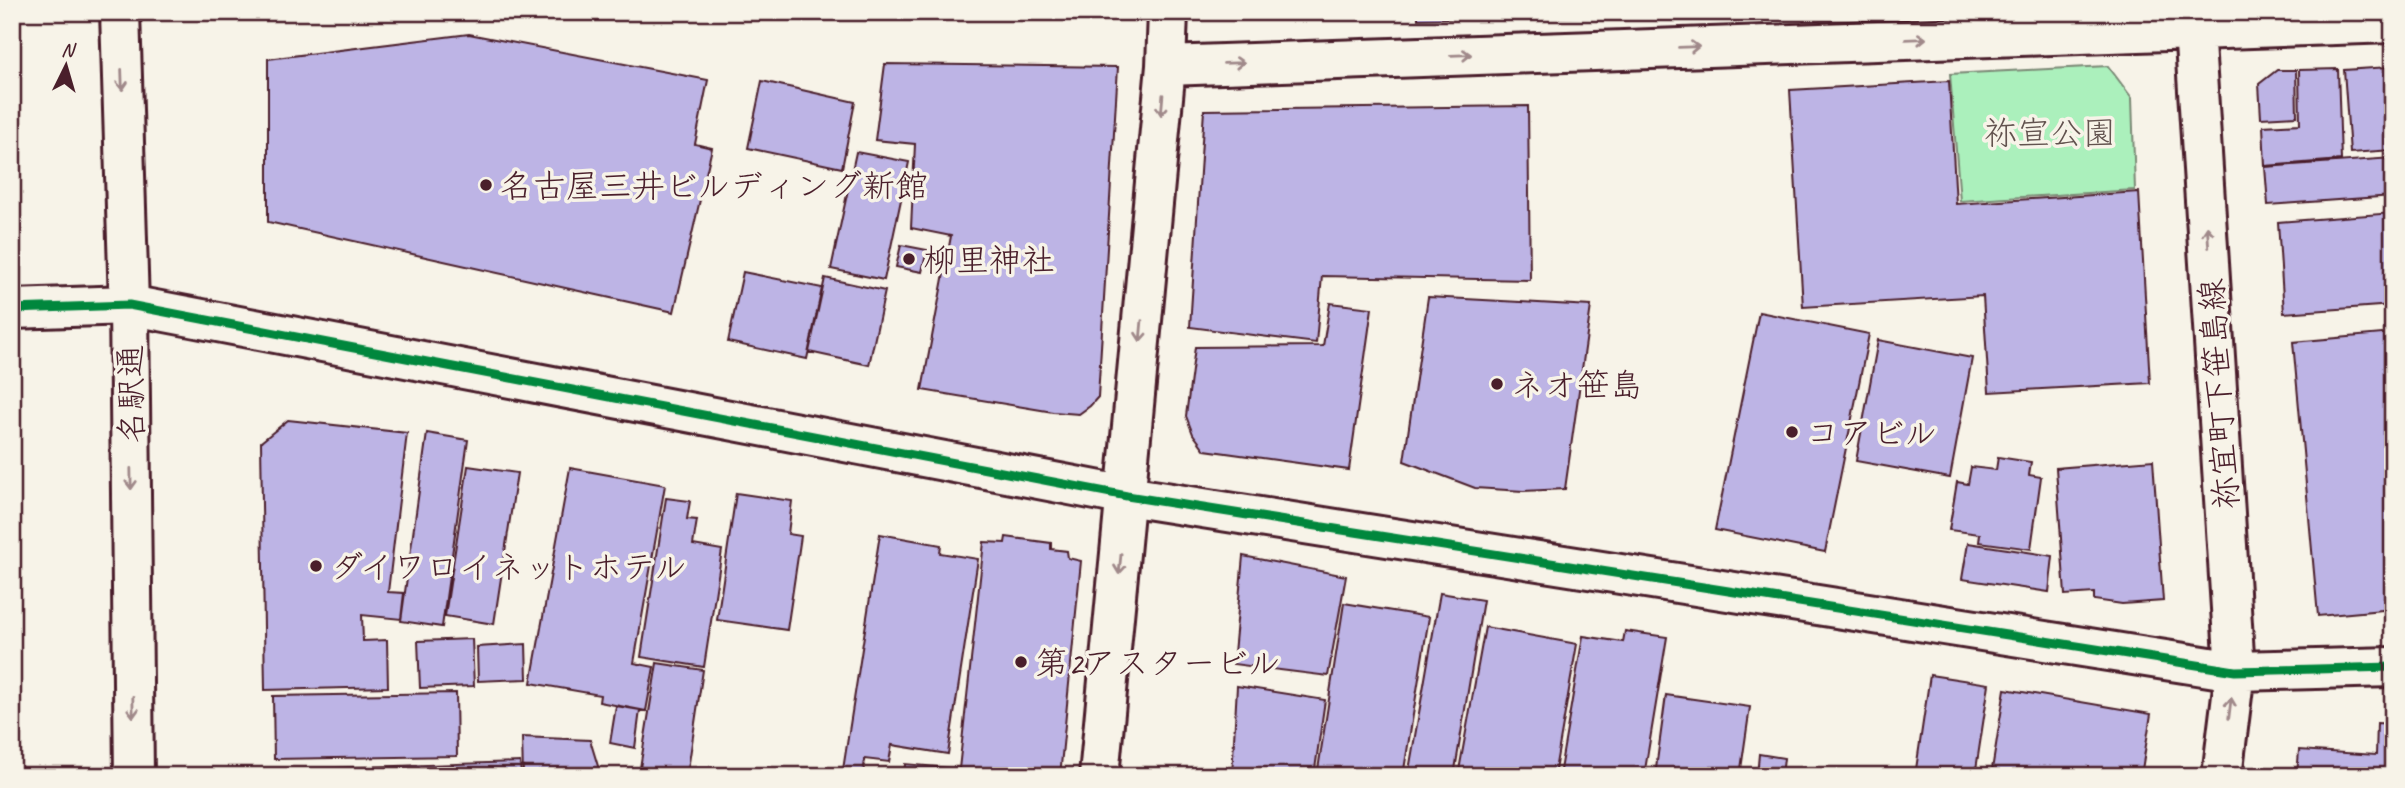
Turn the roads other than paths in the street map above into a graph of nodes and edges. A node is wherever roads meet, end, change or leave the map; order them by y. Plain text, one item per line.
1 (120, 12) edge
2 (1168, 12) edge
3 (2194, 21) edge
4 (2393, 23) edge
5 (1166, 66) junction
6 (129, 305) junction
7 (12, 309) edge
8 (1127, 496) junction
9 (2393, 667) edge
10 (2235, 671) junction
11 (134, 776) edge
12 (1099, 776) edge
13 (2222, 776) edge

1 -> 6 street, 名駅通
2 - 5 street
3 - 4 street
5 -> 3 street
10 -> 3 street, 祢宜町下笹島線
5 -> 8 street
6 - 7 street
6 - 8 street
6 -> 11 street, 名駅通
8 - 10 street
8 -> 12 street
9 - 10 street
13 -> 10 street, 祢宜町下笹島線

